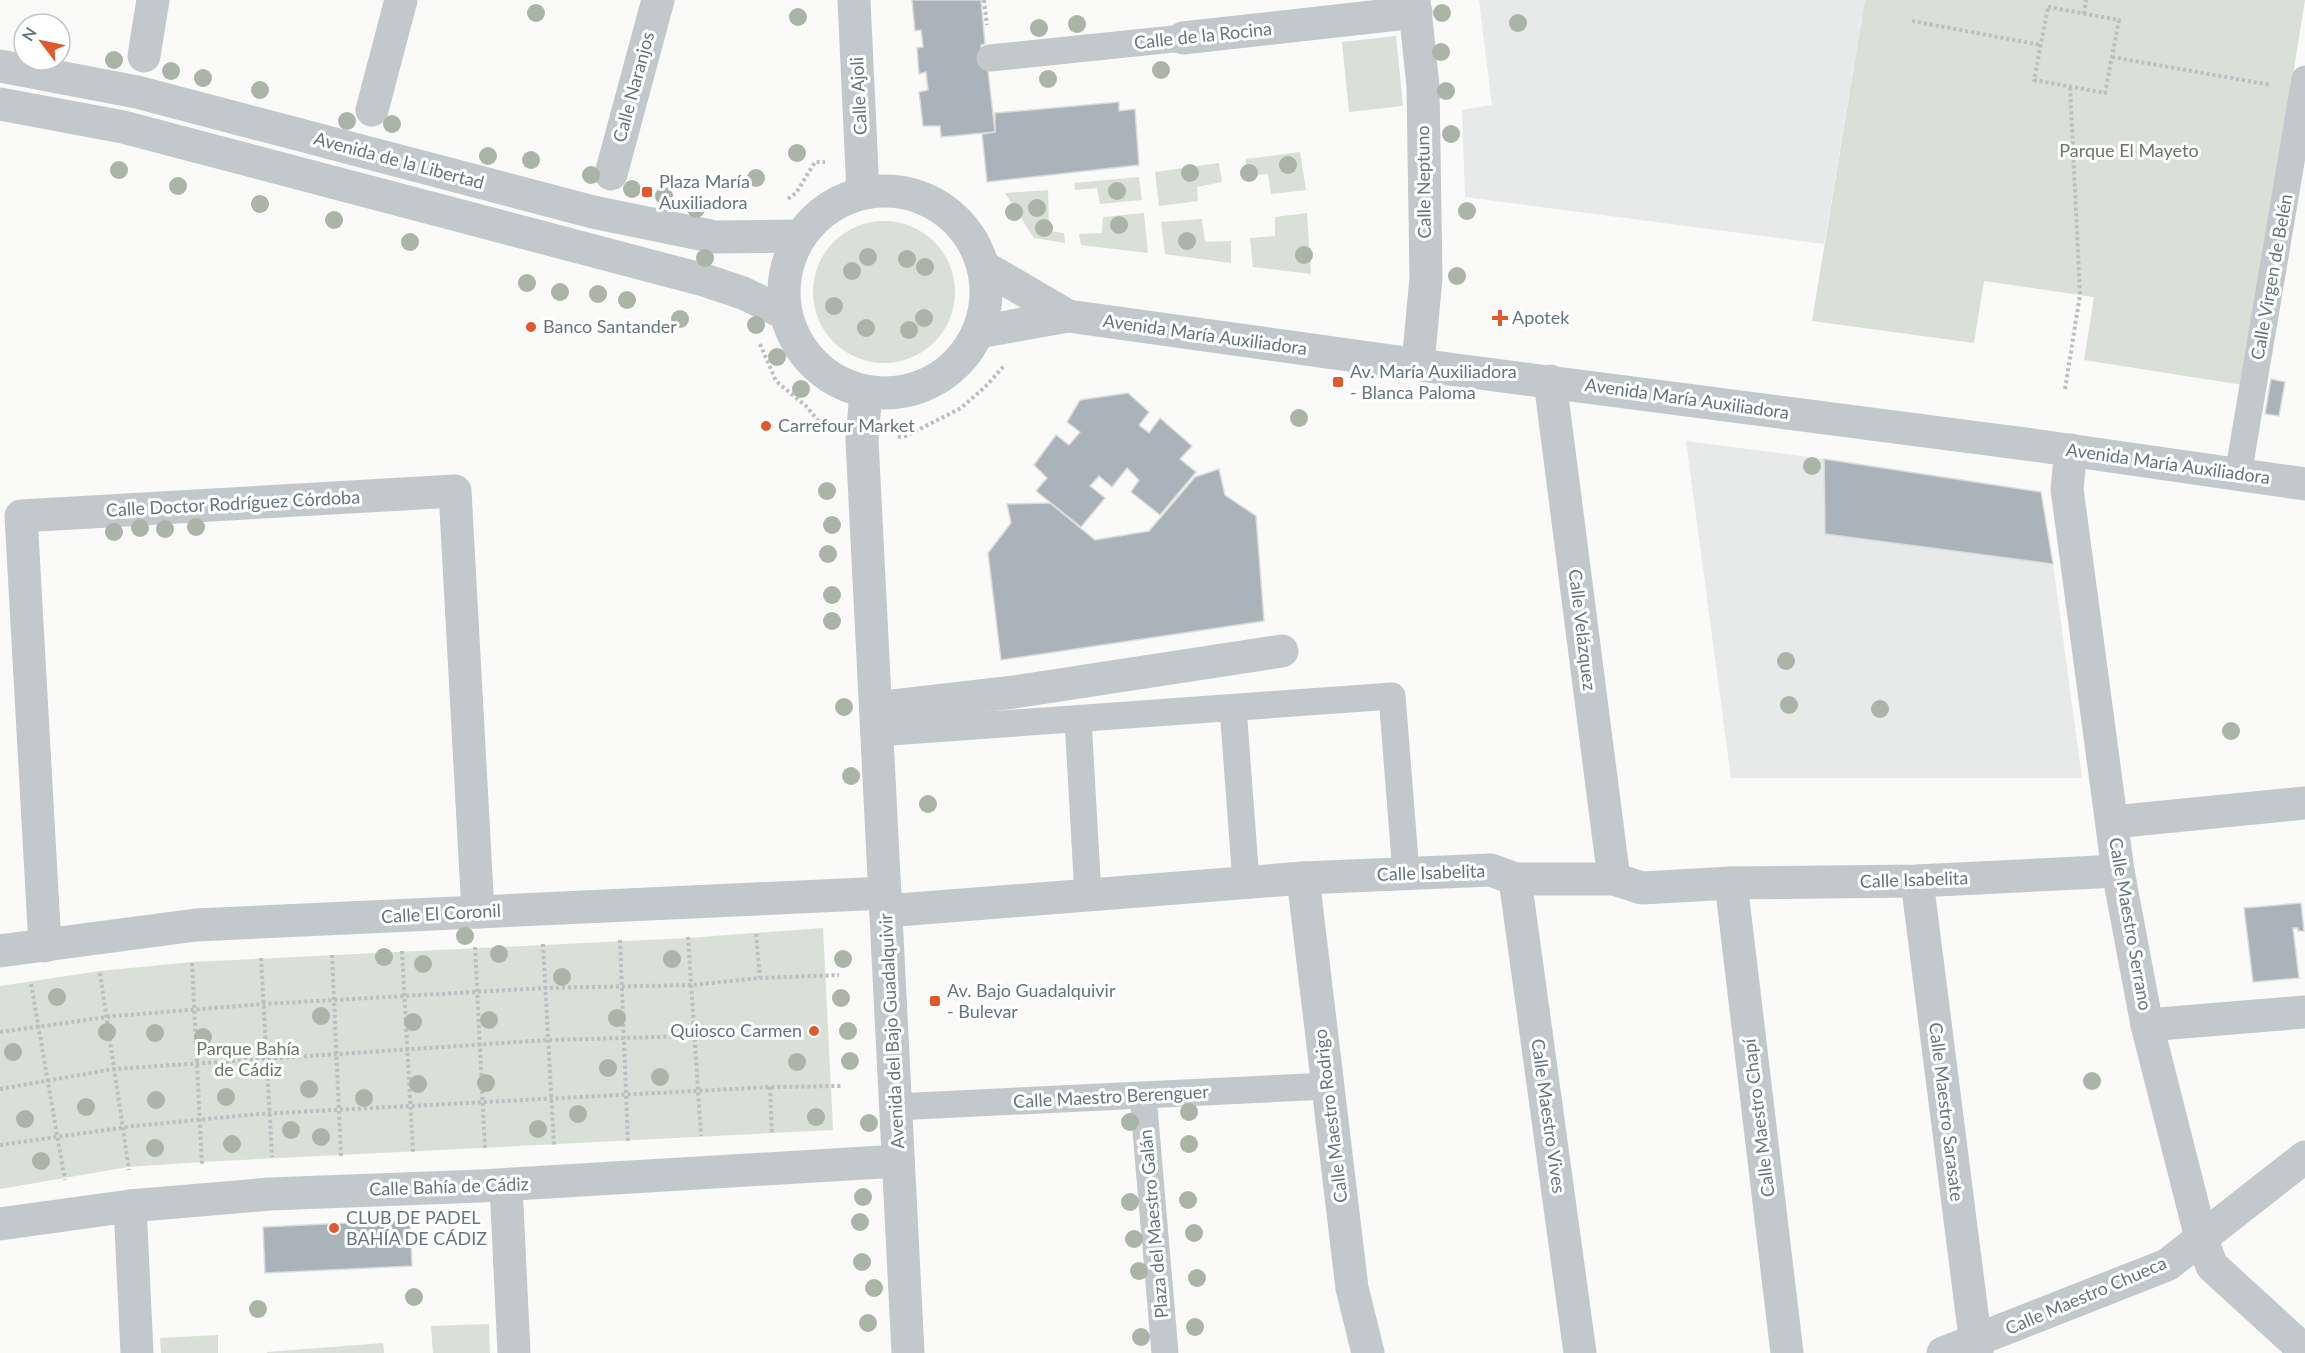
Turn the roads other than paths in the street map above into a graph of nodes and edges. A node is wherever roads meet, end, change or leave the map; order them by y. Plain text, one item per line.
1 (153, 0) edge
2 (401, 0) edge
3 (658, 0) edge
4 (854, 0) edge
5 (1415, 6) edge
6 (1183, 38) joint
7 (144, 56) dead end
8 (990, 58) dead end
9 (0, 66) edge
10 (2304, 85) edge
11 (0, 104) edge
12 (372, 110) dead end
13 (611, 174) dead end
14 (863, 193) junction
15 (801, 236) junction
16 (984, 267) junction
17 (786, 314) junction
18 (1068, 316) junction
19 (978, 332) junction
20 (1418, 364) junction
21 (1550, 381) junction
22 (866, 392) junction
23 (2071, 450) junction
24 (2238, 475) junction
25 (2305, 484) edge
26 (1282, 651) dead end
27 (1233, 708) junction
28 (1077, 718) junction
29 (876, 720) junction
30 (2305, 803) edge
31 (2113, 822) junction
32 (2118, 871) junction
33 (1407, 873) junction
34 (1303, 878) junction
35 (1515, 879) junction
36 (1614, 879) junction
37 (1917, 881) junction
38 (1246, 882) junction
39 (1731, 883) junction
40 (1088, 895) junction
41 (885, 902) junction
42 (476, 926) junction
43 (45, 946) junction
44 (0, 951) edge
45 (2305, 1012) edge
46 (2147, 1025) junction
47 (1328, 1086) junction
48 (1143, 1096) junction
49 (895, 1107) junction
50 (2305, 1157) edge
51 (898, 1161) junction
52 (506, 1185) junction
53 (130, 1206) junction
54 (0, 1224) edge
55 (2201, 1238) junction
56 (1976, 1348) edge
57 (2305, 1351) edge
58 (137, 1353) edge
59 (514, 1353) edge
60 (908, 1353) edge
61 (1166, 1353) edge
62 (1368, 1353) edge
63 (1580, 1353) edge
64 (1787, 1353) edge
65 (1943, 1353) edge

1 - 7 street
2 - 12 street
3 - 13 street, Calle Naranjos
4 - 14 street, Calle Ajoli
5 - 6 street, Calle de la Rocina
5 - 20 street, Calle Neptuno
6 - 8 street, Calle de la Rocina
9 - 15 street, Avenida de la Libertad
10 - 24 street, Calle Virgen de Belén
11 - 17 street, Avenida de la Libertad
14 - 15 street
14 - 16 street
15 - 17 street
16 - 18 street, Avenida María Auxiliadora
16 - 19 street
17 - 22 street
18 - 19 street, Avenida María Auxiliadora
18 - 20 street, Avenida María Auxiliadora
19 - 22 street
20 - 21 street, Avenida María Auxiliadora
21 - 23 street, Avenida María Auxiliadora
21 - 36 street, Calle Velázquez
22 - 29 street, Avenida del Bajo Guadalquivir
23 - 24 street, Avenida María Auxiliadora
23 - 31 street, Calle Maestro Serrano
24 - 25 street, Avenida María Auxiliadora
26 - 29 street
27 - 28 street
27 - 33 street
27 - 38 street
28 - 29 street
28 - 40 street
29 - 41 street, Avenida del Bajo Guadalquivir
30 - 31 street
31 - 32 street, Calle Maestro Serrano
32 - 37 street, Calle Isabelita
32 - 46 street, Calle Maestro Serrano
33 - 34 street, Calle Isabelita
33 - 35 street, Calle Isabelita
34 - 38 street, Calle Isabelita
34 - 47 street, Calle Maestro Rodrigo
35 - 36 street, Calle Isabelita
35 - 63 street, Calle Maestro Vives
36 - 39 street, Calle Isabelita
37 - 39 street, Calle Isabelita
37 - 56 street, Calle Maestro Sarasate
38 - 40 street, Calle Isabelita
39 - 64 street, Calle Maestro Chapí
40 - 41 street, Calle Isabelita
41 - 42 street, Calle El Coronil
41 - 49 street, Avenida del Bajo Guadalquivir
42 - 43 street, Calle El Coronil
42 - 43 street, Calle Doctor Rodríguez Córdoba
43 - 44 street, Calle El Coronil
45 - 46 street
46 - 55 street, Calle Maestro Serrano
47 - 48 street, Calle Maestro Berenguer
47 - 62 street, Calle Maestro Rodrigo
48 - 49 street, Calle Maestro Berenguer
48 - 61 street, Plaza del Maestro Galán
49 - 51 street, Avenida del Bajo Guadalquivir
50 - 55 street, Calle Maestro Chueca
51 - 52 street, Calle Bahía de Cádiz
51 - 60 street, Avenida del Bajo Guadalquivir
52 - 53 street, Calle Bahía de Cádiz
52 - 59 street
53 - 54 street, Calle Bahía de Cádiz
53 - 58 street
55 - 56 street, Calle Maestro Chueca
55 - 57 street, Calle Maestro Serrano
56 - 65 street, Calle Maestro Chueca

